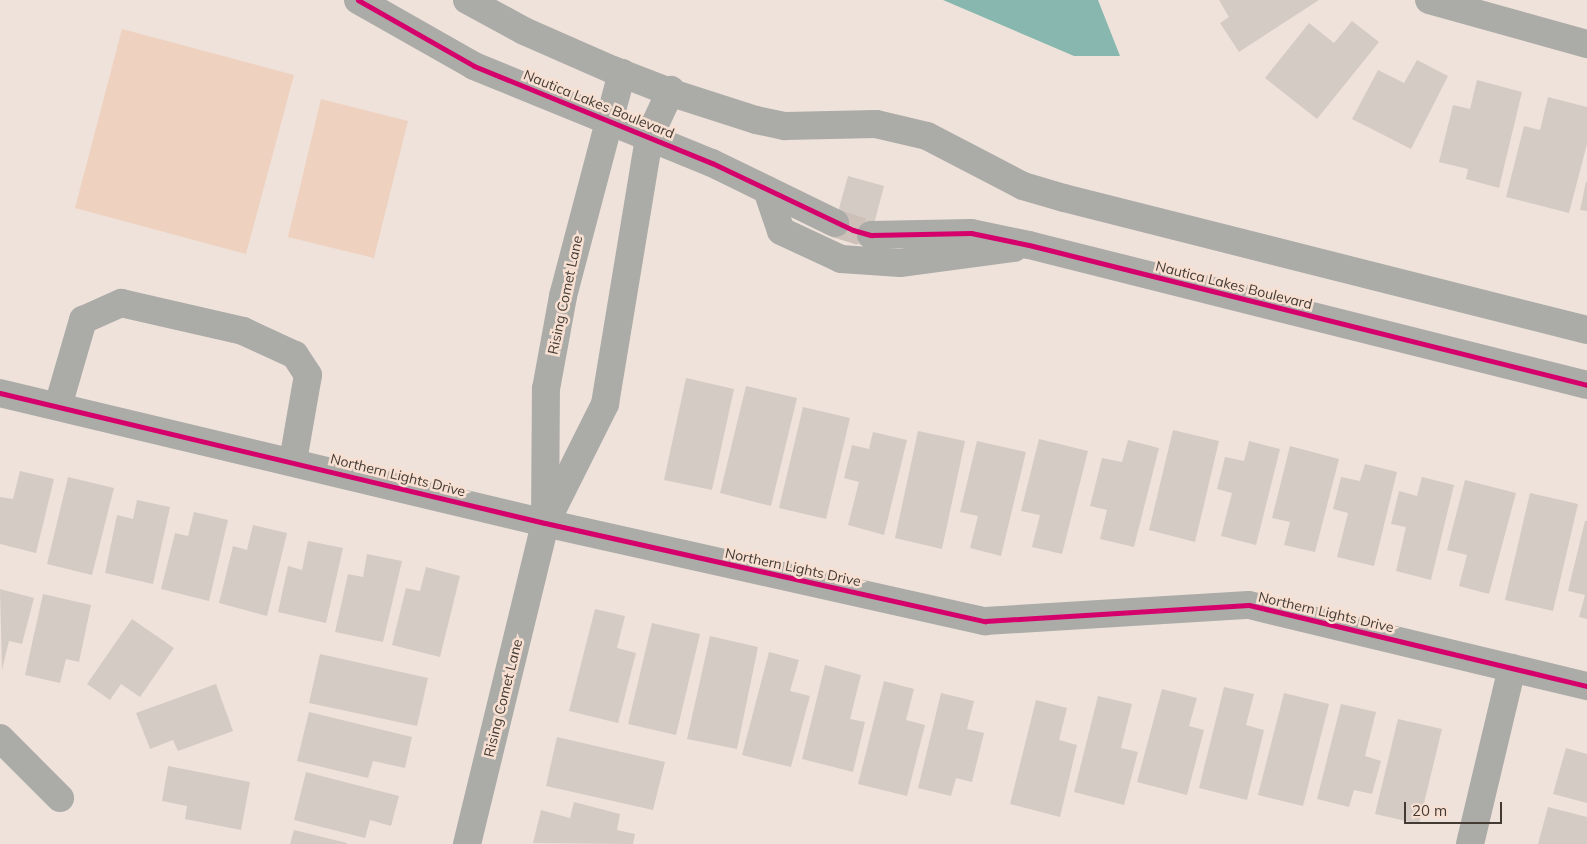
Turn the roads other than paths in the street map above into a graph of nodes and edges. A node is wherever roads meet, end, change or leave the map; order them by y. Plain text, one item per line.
1 (358, 0) edge
2 (467, 0) edge
3 (1429, 0) edge
4 (1587, 44) edge
5 (622, 73) junction
6 (670, 90) junction
7 (607, 120) junction
8 (649, 137) junction
9 (767, 190) junction
10 (835, 223) tunnel mouth
11 (871, 235) tunnel mouth
12 (1030, 245) junction
13 (1587, 330) edge
14 (1587, 385) edge
15 (0, 393) edge
16 (58, 406) junction
17 (292, 461) junction
18 (545, 523) junction
19 (1512, 668) junction
20 (1587, 686) edge
21 (0, 738) edge
22 (60, 798) dead end
23 (468, 844) edge
24 (1470, 844) edge

1 - 7 street, Nautica Lakes Boulevard
2 - 5 street
3 - 4 street
5 - 6 street
5 - 7 street, Rising Comet Lane
6 - 8 street, Rising Comet Lane
6 - 13 street
7 - 8 street, Nautica Lakes Boulevard
7 - 18 street, Rising Comet Lane
8 - 9 street, Nautica Lakes Boulevard
8 - 18 street, Rising Comet Lane
9 - 10 street, Nautica Lakes Boulevard
9 - 12 street, Nautica Lakes Boulevard
11 - 12 street, Nautica Lakes Boulevard
12 - 14 street, Nautica Lakes Boulevard
15 - 16 street, Northern Lights Drive
16 - 17 street, Northern Lights Drive
16 - 17 street
17 - 18 street, Northern Lights Drive
18 - 19 street, Northern Lights Drive
18 - 23 street, Rising Comet Lane
19 - 20 street, Northern Lights Drive
19 - 24 street
21 - 22 street

